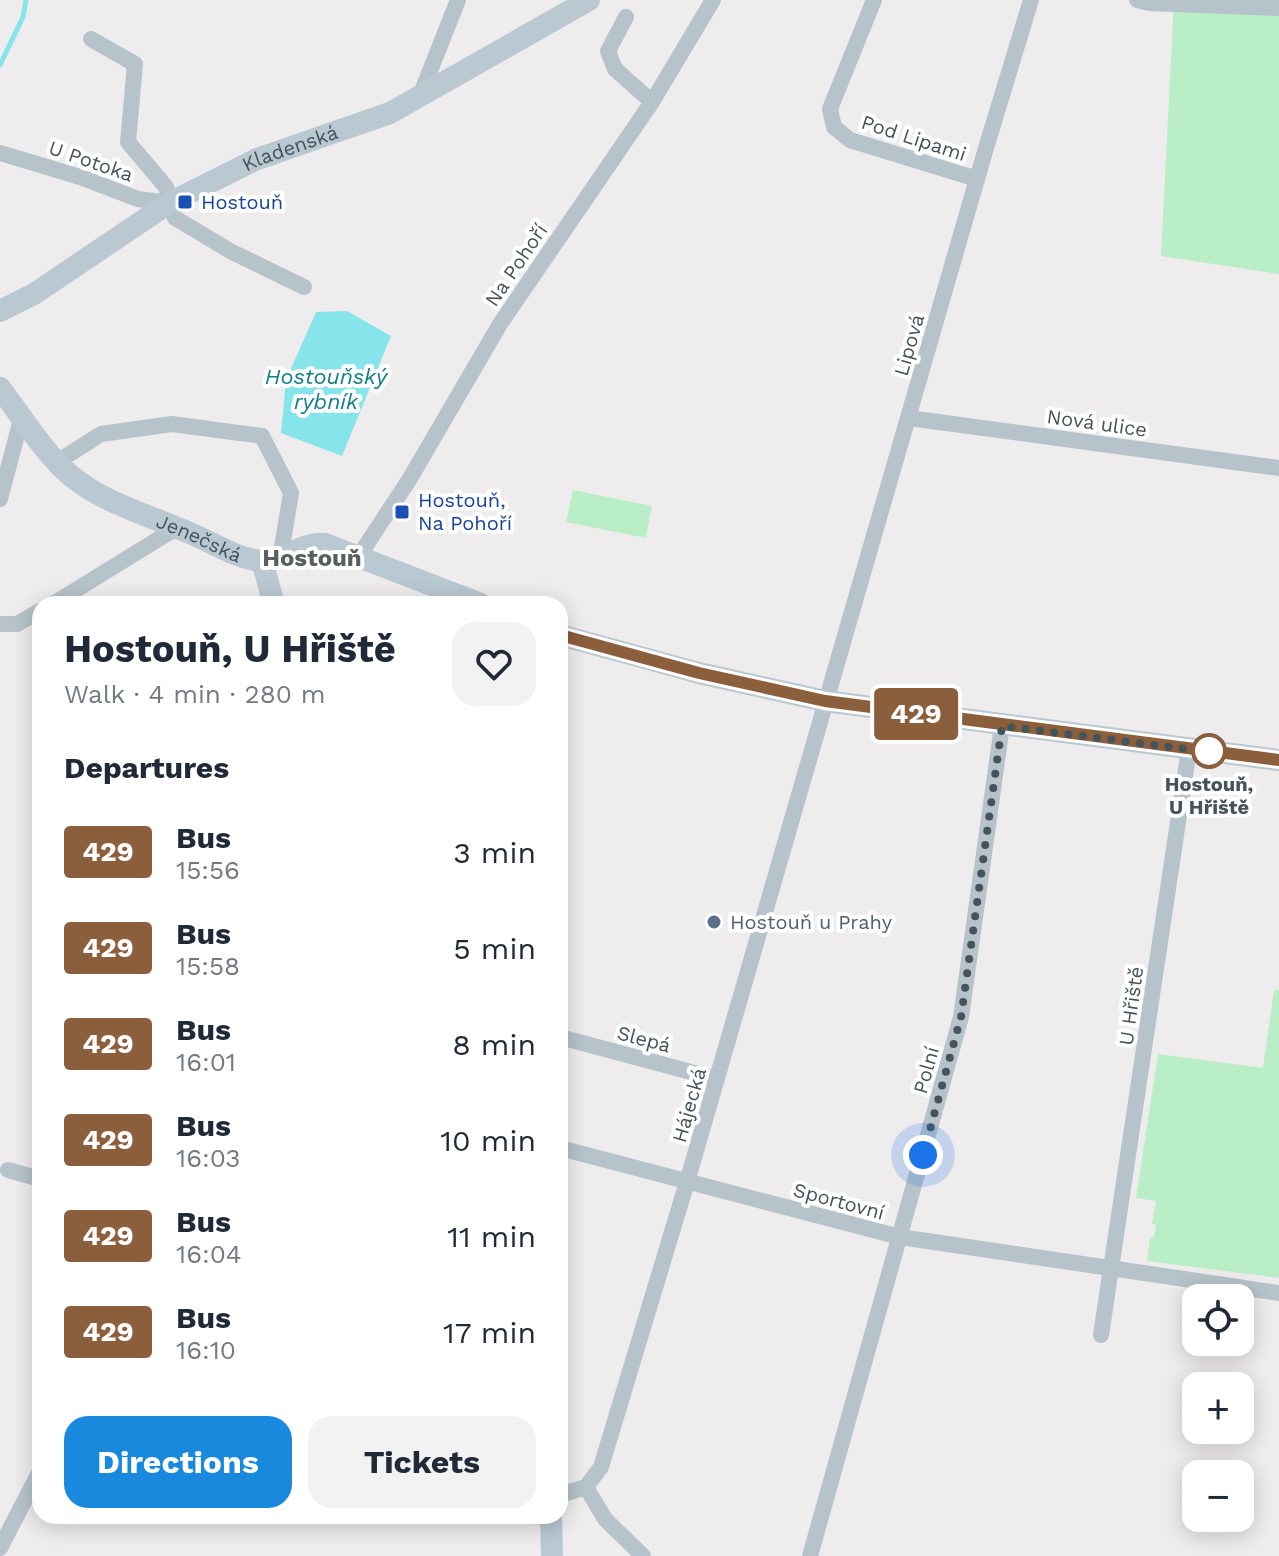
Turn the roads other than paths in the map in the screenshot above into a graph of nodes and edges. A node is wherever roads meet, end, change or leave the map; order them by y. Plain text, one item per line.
1 (458, 0) edge
2 (589, 0) edge
3 (713, 0) edge
4 (874, 0) edge
5 (1031, 0) edge
6 (1137, 0) edge
7 (1279, 8) edge
8 (626, 17) dead end
9 (91, 39) dead end
10 (420, 96) junction
11 (652, 102) junction
12 (0, 153) edge
13 (977, 179) junction
14 (169, 203) junction
15 (304, 287) dead end
16 (0, 311) edge
17 (0, 388) edge
18 (22, 416) junction
19 (909, 418) junction
20 (57, 462) junction
21 (1279, 468) edge
22 (0, 499) edge
23 (178, 527) junction
24 (359, 556) junction
25 (271, 560) junction
26 (66, 596) edge
27 (273, 596) edge
28 (461, 596) edge
29 (32, 616) edge
30 (0, 624) edge
31 (568, 637) edge
32 (825, 701) junction
33 (1002, 726) junction
34 (1189, 749) junction
35 (1279, 760) edge
36 (568, 1039) edge
37 (717, 1079) junction
38 (568, 1150) edge
39 (8, 1170) dead end
40 (32, 1177) edge
41 (687, 1182) junction
42 (900, 1237) junction
43 (1112, 1270) junction
44 (1279, 1293) edge
45 (1101, 1335) dead end
46 (32, 1486) edge
47 (586, 1487) junction
48 (568, 1493) edge
49 (551, 1524) edge
50 (0, 1548) edge
51 (552, 1556) edge
52 (643, 1556) edge
53 (810, 1556) edge

1 - 10 street
2 - 10 street, Kladenská
3 - 11 street, Na Pohoří
4 - 13 street, Pod Lipami
5 - 13 street, Lipová
6 - 7 street
8 - 11 street
9 - 14 street
10 - 14 street, Kladenská
11 - 24 street, Na Pohoří
12 - 14 street, U Potoka
13 - 19 street, Lipová
14 - 15 street
14 - 16 street, Kladenská
17 - 18 street, Jenečská
18 - 20 street, Jenečská
18 - 22 street
19 - 21 street, Nová ulice
19 - 32 street, Lipová
20 - 23 street, Jenečská
20 - 25 street
23 - 25 street, Jenečská
23 - 26 street
24 - 25 street
24 - 28 street
25 - 27 street
29 - 30 street
31 - 32 street
32 - 33 street
32 - 37 street, Hájecká
33 - 34 street
33 - 42 street, Polní
34 - 35 street
34 - 43 street, U Hřiště
36 - 37 street, Slepá
37 - 41 street, Hájecká
38 - 41 street, Sportovní
39 - 40 street
41 - 42 street, Sportovní
41 - 47 street, Hájecká
42 - 43 street, Sportovní
42 - 53 street, Polní
43 - 44 street
43 - 45 street, U Hřiště
46 - 50 street
47 - 48 street
47 - 52 street
49 - 51 street

